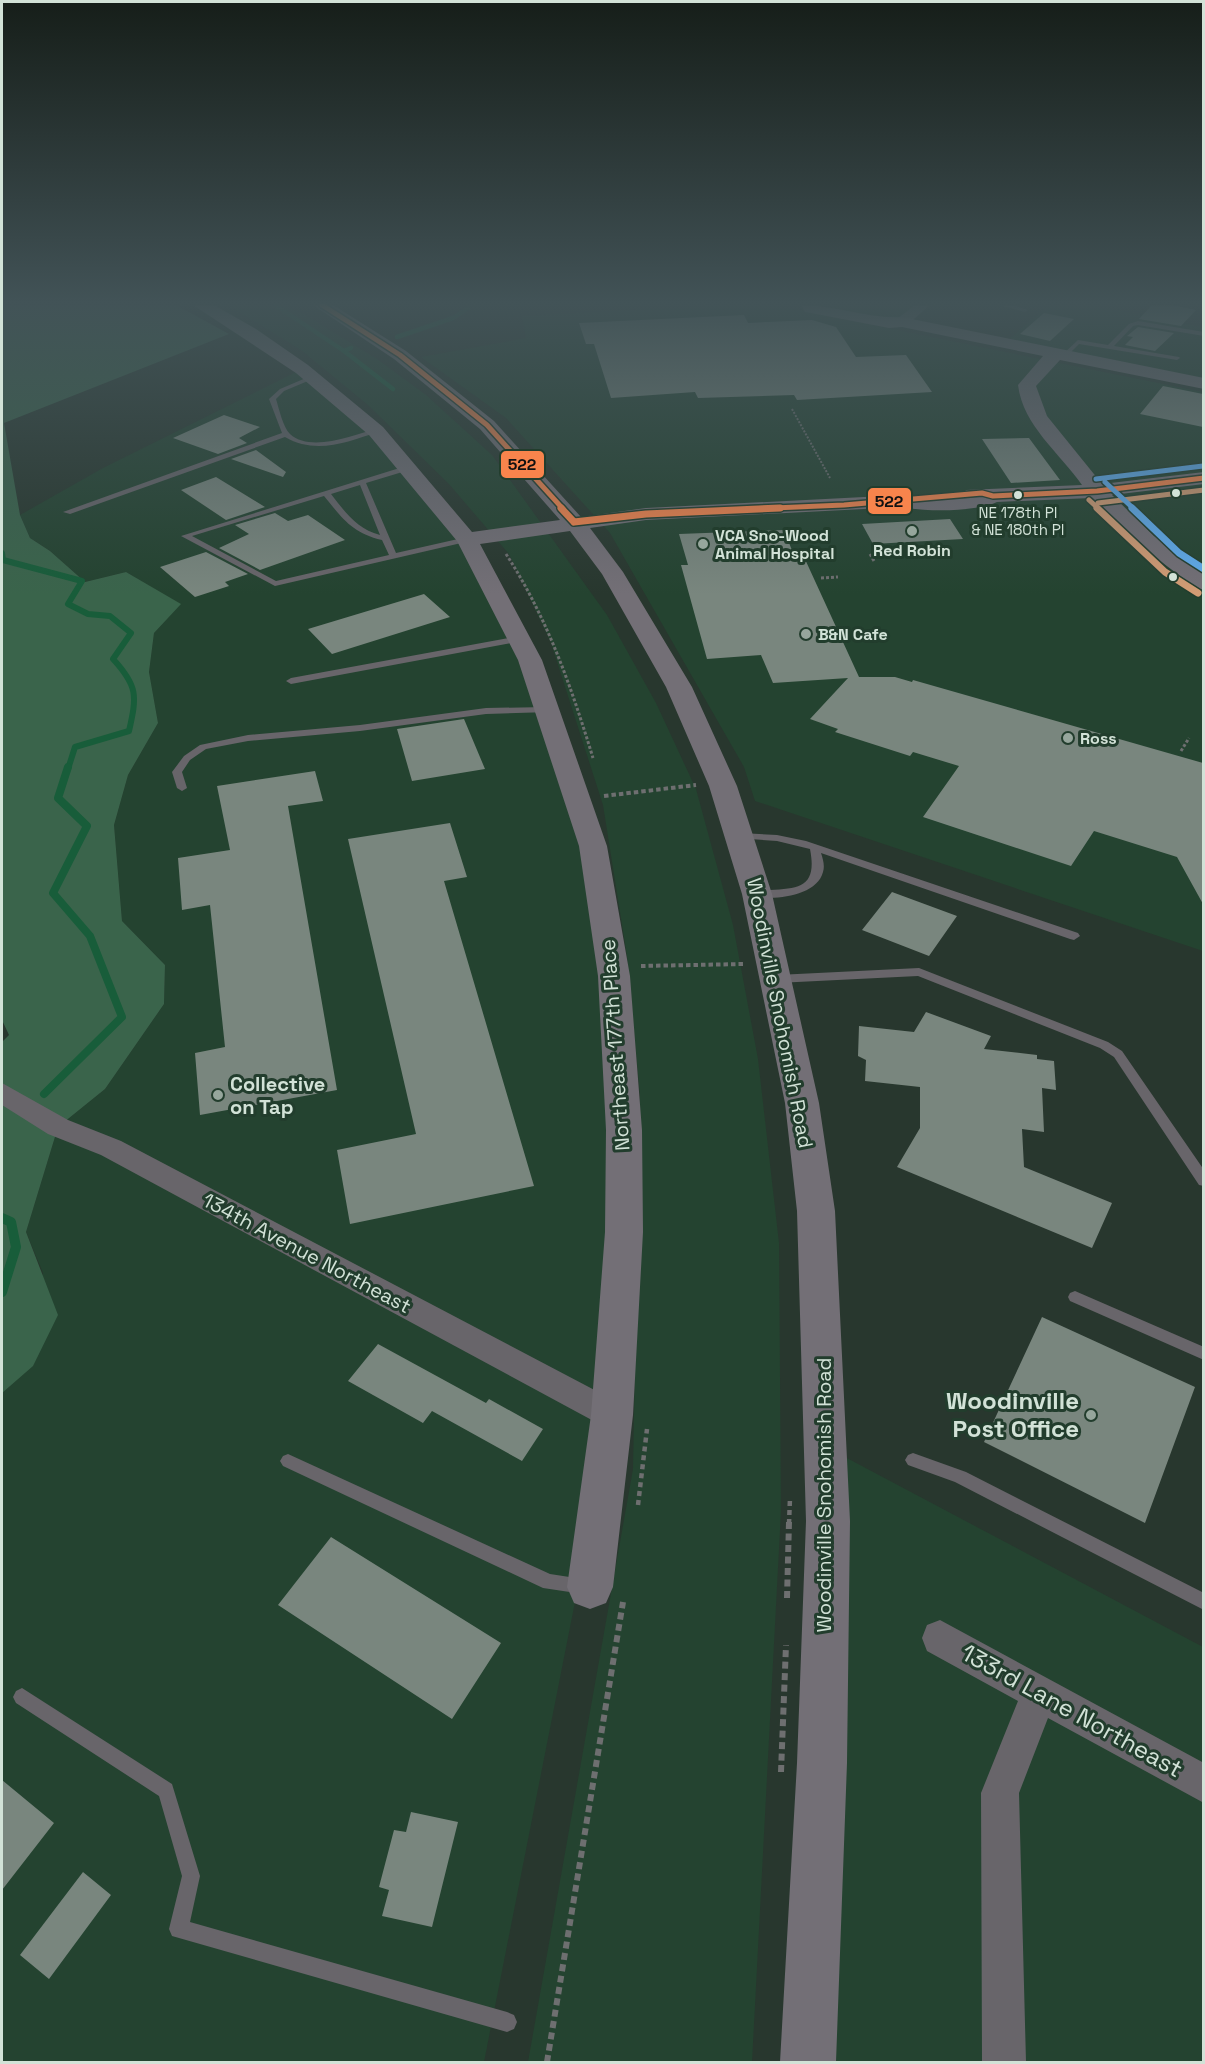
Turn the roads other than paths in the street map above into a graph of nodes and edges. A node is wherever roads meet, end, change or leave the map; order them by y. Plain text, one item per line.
1 (273, 401) edge
2 (341, 401) edge
3 (458, 401) edge
4 (1028, 401) edge
5 (376, 431) junction
6 (286, 434) junction
7 (406, 468) junction
8 (1203, 478) edge
9 (362, 481) junction
10 (1097, 491) junction
11 (326, 493) junction
12 (67, 512) dead end
13 (574, 522) junction
14 (386, 538) junction
15 (467, 539) junction
16 (393, 556) junction
17 (1203, 583) edge
18 (519, 639) junction
19 (291, 681) dead end
20 (547, 711) junction
21 (182, 788) dead end
22 (740, 836) junction
23 (815, 848) junction
24 (758, 894) junction
25 (1074, 936) dead end
26 (755, 967) junction
27 (2, 1093) edge
28 (1203, 1181) edge
29 (1075, 1297) dead end
30 (1203, 1354) edge
31 (612, 1415) junction
32 (913, 1460) dead end
33 (288, 1461) dead end
34 (590, 1587) joint
35 (1203, 1602) edge
36 (940, 1638) dead end
37 (1039, 1695) junction
38 (22, 1697) dead end
39 (1203, 1784) edge
40 (507, 2022) dead end
41 (808, 2062) edge
42 (1004, 2062) edge

1 - 6 lane
2 - 5 street, Northeast 177th Place
3 - 13 street, Woodinville Snohomish Road
4 - 10 street
5 - 6 lane
5 - 7 street, Northeast 177th Place
6 - 12 lane
7 - 9 lane
7 - 15 street, Northeast 177th Place
8 - 10 street
9 - 11 lane
9 - 14 lane
10 - 13 street
10 - 17 street
11 - 14 lane
11 - 16 lane
13 - 15 street
13 - 22 street, Woodinville Snohomish Road
14 - 16 lane
15 - 16 lane
15 - 18 street, Northeast 177th Place
18 - 19 lane
18 - 20 street, Northeast 177th Place
20 - 21 lane
20 - 31 street, Northeast 177th Place
22 - 23 lane
22 - 24 street, Woodinville Snohomish Road
23 - 24 lane
23 - 25 lane
24 - 26 street, Woodinville Snohomish Road
26 - 28 lane
26 - 41 street, Woodinville Snohomish Road
27 - 31 street, 134th Avenue Northeast
29 - 30 lane
31 - 34 street, Northeast 177th Place
32 - 35 lane
33 - 34 lane
36 - 37 street, 133rd Lane Northeast
37 - 39 street, 133rd Lane Northeast
37 - 42 street
38 - 40 lane

